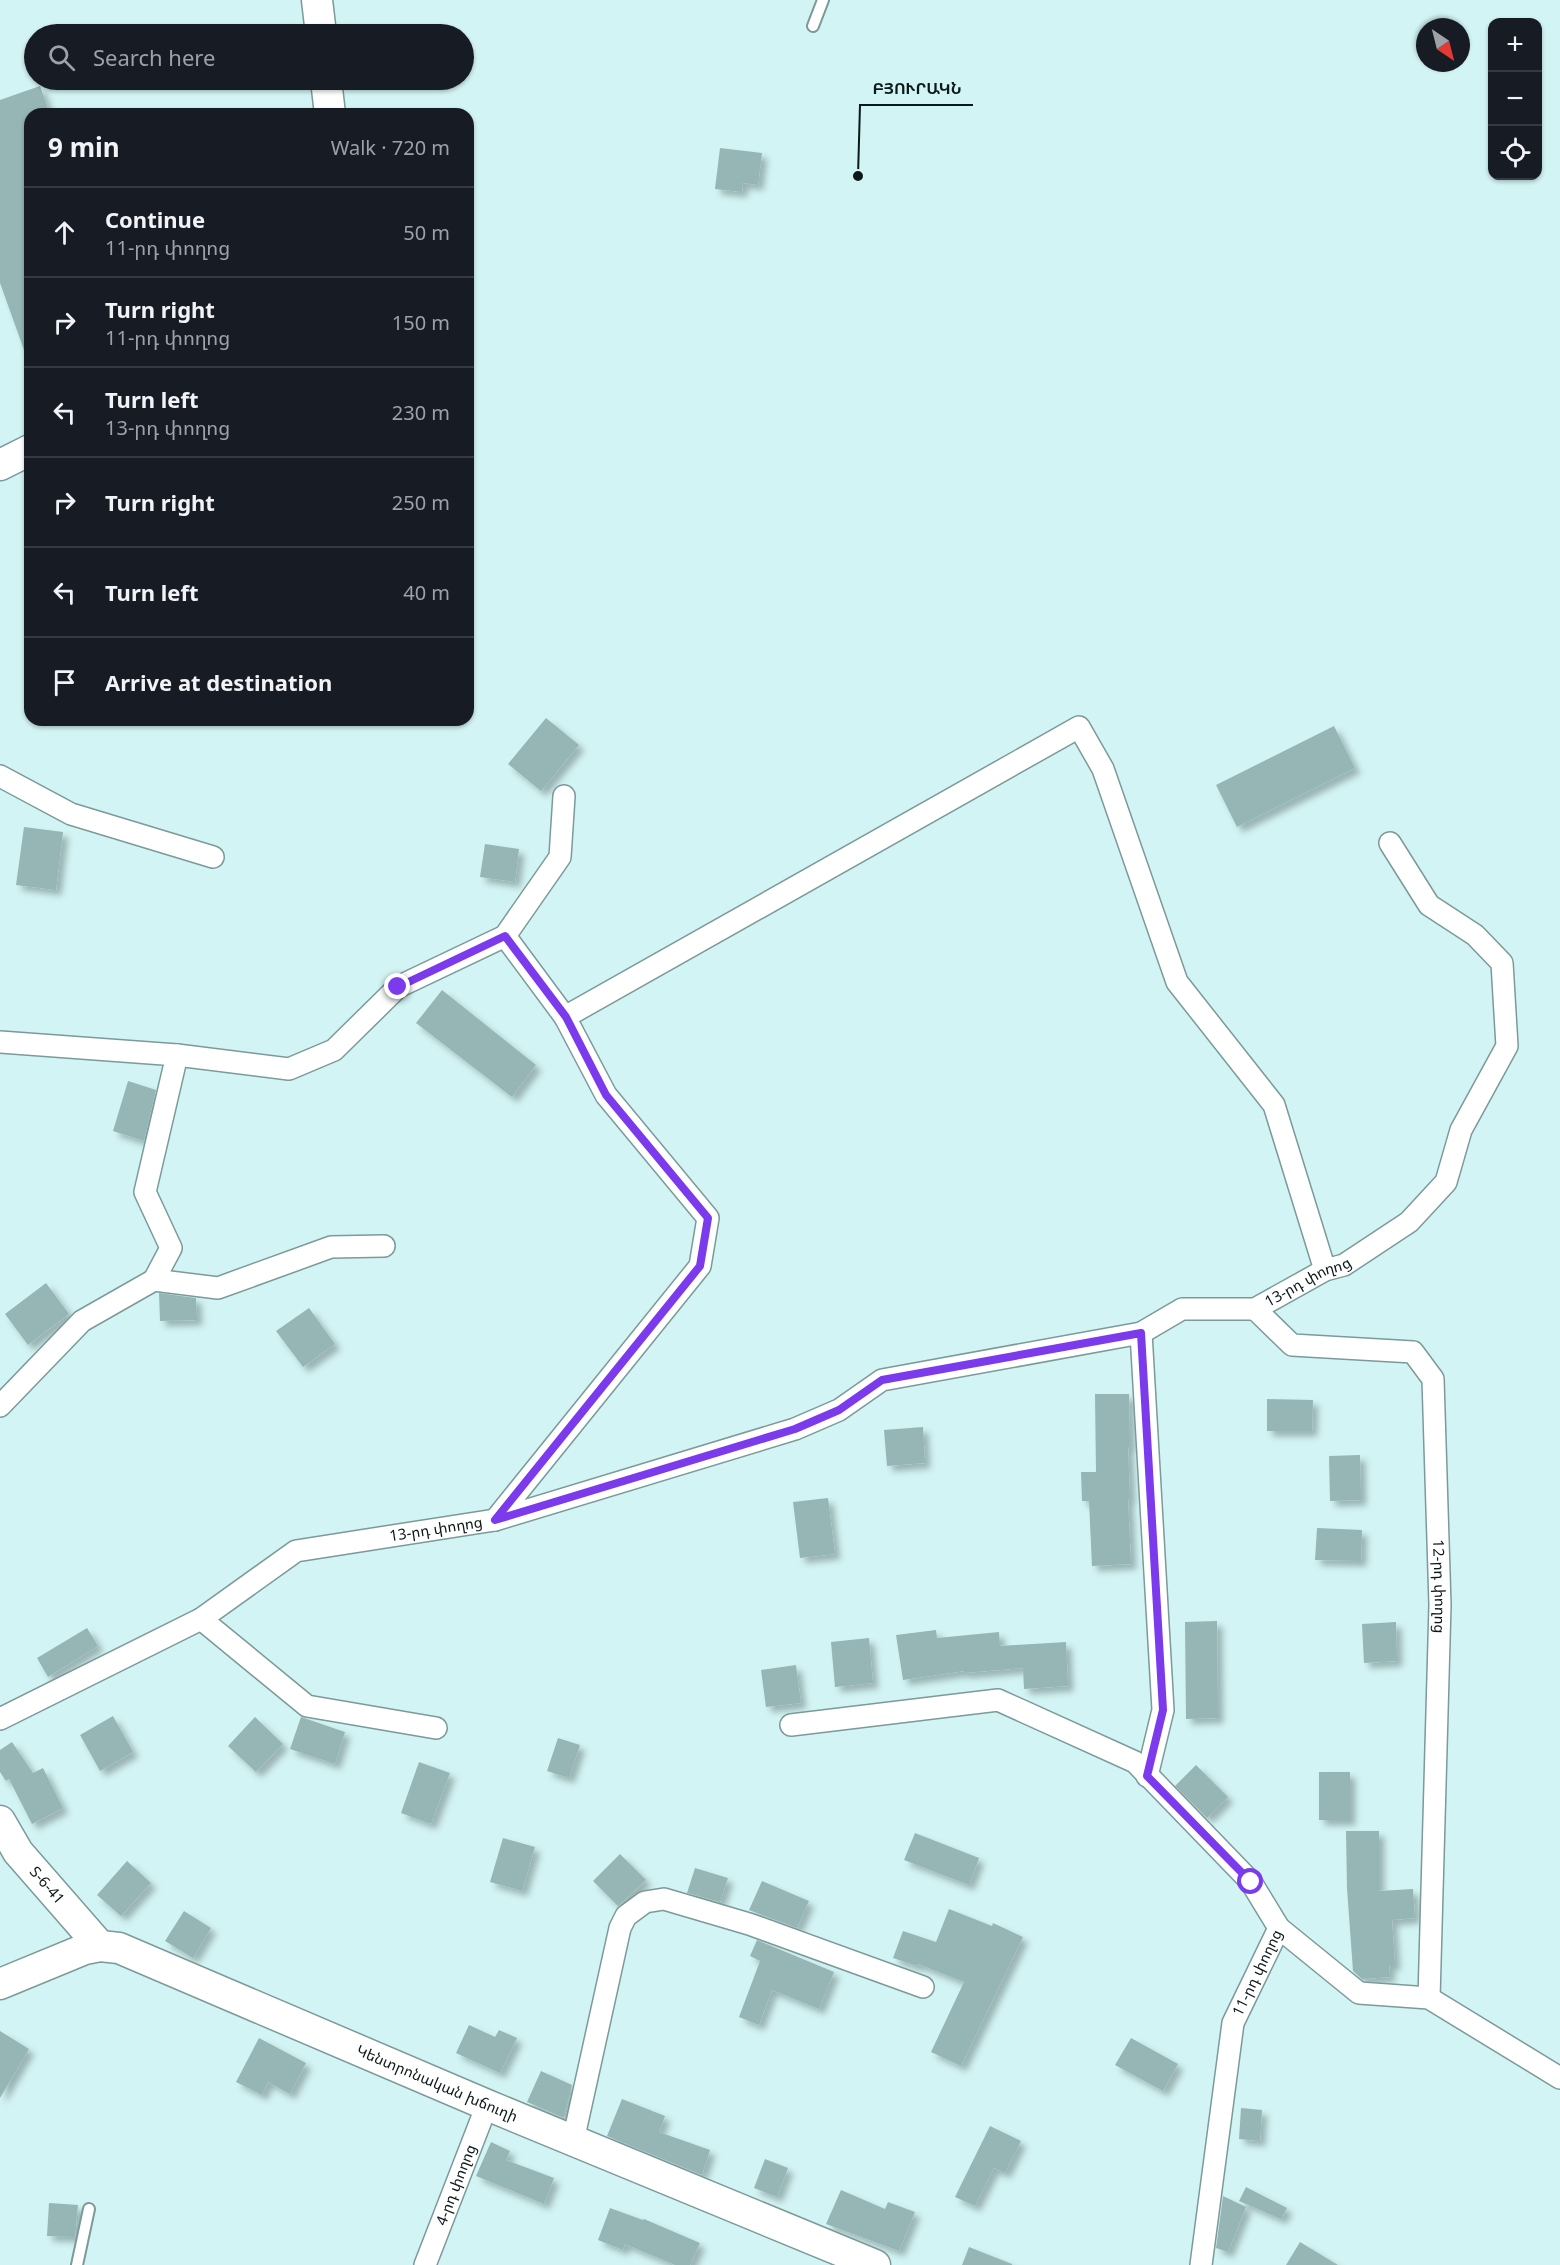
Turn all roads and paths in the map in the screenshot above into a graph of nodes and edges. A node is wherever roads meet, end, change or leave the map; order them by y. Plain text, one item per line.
1 (316, 0) edge
2 (823, 0) edge
3 (320, 24) edge
4 (813, 26) dead end
5 (327, 90) edge
6 (329, 108) edge
7 (24, 453) edge
8 (0, 465) edge
9 (0, 776) edge
10 (564, 796) dead end
11 (1390, 843) dead end
12 (213, 857) dead end
13 (505, 936) junction
14 (566, 1017) junction
15 (0, 1042) edge
16 (177, 1055) junction
17 (384, 1246) dead end
18 (1326, 1270) junction
19 (154, 1280) junction
20 (1255, 1309) junction
21 (1141, 1333) junction
22 (0, 1406) edge
23 (495, 1520) junction
24 (201, 1619) junction
25 (0, 1719) edge
26 (791, 1725) dead end
27 (436, 1728) dead end
28 (1147, 1776) junction
29 (0, 1821) edge
30 (1279, 1928) junction
31 (100, 1946) junction
32 (0, 1984) edge
33 (923, 1987) dead end
34 (1429, 1998) junction
35 (1560, 2078) edge
36 (486, 2105) junction
37 (573, 2140) junction
38 (89, 2209) dead end
39 (77, 2265) edge
40 (425, 2265) edge
41 (875, 2265) edge
42 (1201, 2265) edge

1 - 3 main road
2 - 4 lane
5 - 6 main road
7 - 8 main road
9 - 12 street
10 - 13 street
11 - 18 street, 13-րդ փողոց
13 - 14 street
13 - 16 street
14 - 18 street
14 - 23 street
15 - 16 street
16 - 19 street
17 - 19 street
18 - 20 street, 13-րդ փողոց
19 - 22 street
20 - 21 street, 13-րդ փողոց
20 - 34 street, 12-րդ փողոց
21 - 23 street, 13-րդ փողոց
21 - 28 street
23 - 24 street, 13-րդ փողոց
24 - 25 street, 13-րդ փողոց
24 - 27 street
26 - 28 street, 11-րդ փողոց
28 - 30 street, 11-րդ փողոց
29 - 31 main road, Տ-6-41 / Տ-6-41
30 - 34 street
30 - 42 street, 11-րդ փողոց
31 - 32 main road, Կենտրոնական խճուղի
31 - 36 main road, Կենտրոնական խճուղի
33 - 37 street
34 - 35 street
36 - 37 main road, Կենտրոնական խճուղի
36 - 40 street, 4-րդ փողոց
37 - 41 main road, Կենտրոնական խճուղի
38 - 39 lane

